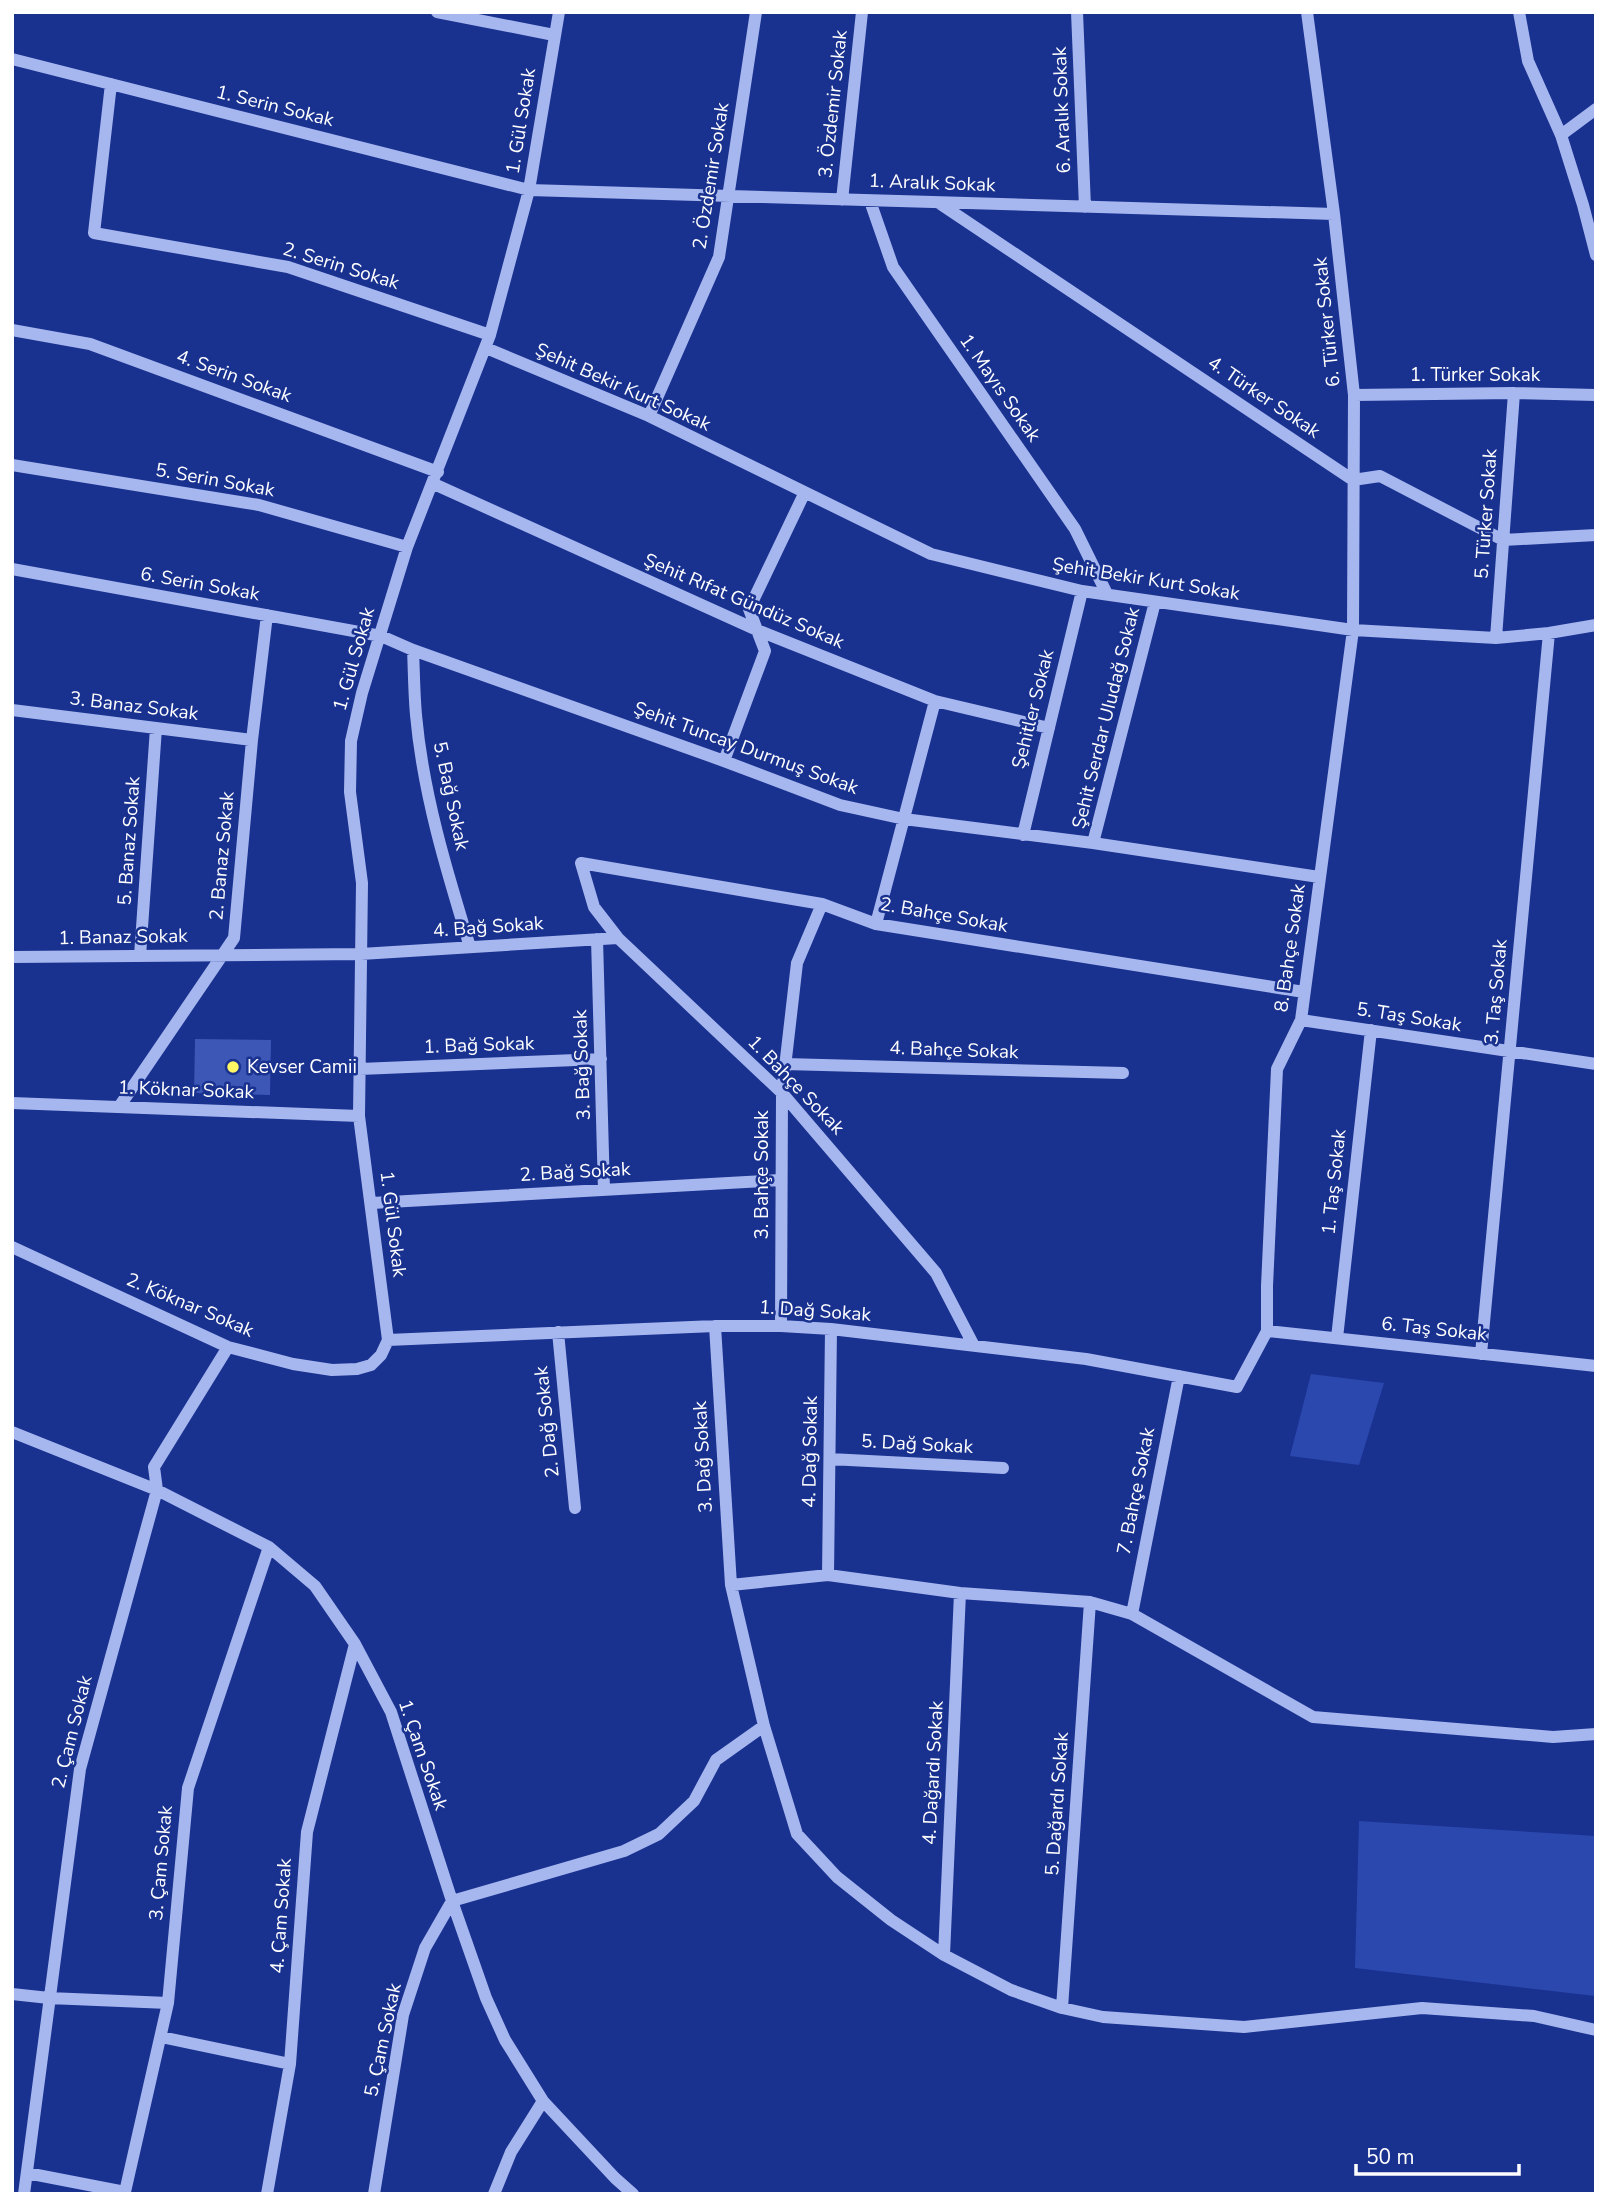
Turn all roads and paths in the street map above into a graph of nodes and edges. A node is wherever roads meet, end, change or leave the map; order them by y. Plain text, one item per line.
1 (436, 12) edge
2 (559, 12) edge
3 (756, 12) edge
4 (862, 12) edge
5 (1077, 12) edge
6 (1307, 12) edge
7 (1519, 12) edge
8 (554, 35) junction
9 (12, 59) edge
10 (111, 84) junction
11 (1596, 110) edge
12 (1561, 135) junction
13 (529, 190) junction
14 (728, 196) junction
15 (842, 200) junction
16 (870, 201) junction
17 (939, 203) junction
18 (1085, 207) junction
19 (1334, 214) junction
20 (1596, 255) edge
21 (12, 330) edge
22 (488, 341) junction
23 (1514, 393) junction
24 (1354, 395) junction
25 (1596, 395) edge
26 (649, 416) junction
27 (12, 465) edge
28 (436, 478) junction
29 (1353, 480) junction
30 (804, 494) junction
31 (1596, 535) edge
32 (1503, 540) junction
33 (407, 547) junction
34 (12, 569) edge
35 (1082, 591) junction
36 (1107, 594) junction
37 (1155, 602) junction
38 (267, 615) junction
39 (1596, 625) edge
40 (757, 630) junction
41 (1353, 630) junction
42 (1549, 633) junction
43 (381, 636) junction
44 (1496, 638) junction
45 (413, 650) junction
46 (935, 701) junction
47 (12, 710) edge
48 (156, 728) junction
49 (1048, 728) junction
50 (251, 740) junction
51 (724, 761) junction
52 (904, 819) junction
53 (1023, 835) junction
54 (1093, 843) junction
55 (581, 863) joint
56 (1320, 877) junction
57 (822, 904) junction
58 (876, 924) junction
59 (618, 938) junction
60 (597, 939) junction
61 (470, 947) junction
62 (361, 954) junction
63 (141, 956) junction
64 (220, 956) junction
65 (12, 957) edge
66 (1304, 992) junction
67 (1301, 1020) junction
68 (1371, 1030) junction
69 (1510, 1051) junction
70 (601, 1059) junction
71 (785, 1064) junction
72 (1596, 1064) edge
73 (360, 1069) junction
74 (1123, 1073) dead end
75 (782, 1093) junction
76 (12, 1103) edge
77 (120, 1107) junction
78 (359, 1116) junction
79 (780, 1180) junction
80 (604, 1190) junction
81 (372, 1203) junction
82 (12, 1247) edge
83 (715, 1326) junction
84 (781, 1326) junction
85 (831, 1329) junction
86 (1267, 1331) junction
87 (558, 1332) junction
88 (1336, 1338) junction
89 (388, 1340) junction
90 (973, 1344) junction
91 (228, 1347) junction
92 (1481, 1354) junction
93 (1596, 1366) edge
94 (1179, 1376) junction
95 (1237, 1387) joint
96 (12, 1432) edge
97 (830, 1459) junction
98 (1003, 1468) dead end
99 (157, 1490) junction
100 (575, 1508) dead end
101 (269, 1547) junction
102 (828, 1575) junction
103 (730, 1585) junction
104 (960, 1593) junction
105 (1090, 1602) junction
106 (1132, 1614) junction
107 (355, 1644) junction
108 (764, 1726) junction
109 (1596, 1734) edge
110 (452, 1901) junction
111 (944, 1955) junction
112 (12, 1994) edge
113 (49, 1998) junction
114 (168, 2003) junction
115 (1062, 2008) junction
116 (1596, 2030) edge
117 (161, 2037) junction
118 (290, 2064) junction
119 (543, 2101) junction
120 (27, 2173) junction
121 (24, 2194) edge
122 (267, 2194) edge
123 (374, 2194) edge
124 (494, 2194) edge
125 (633, 2194) edge

1 - 8 street
2 - 8 street, 1. Gül Sokak
3 - 14 street, 2. Özdemir Sokak
4 - 15 street, 3. Özdemir Sokak
5 - 18 street, 6. Aralık Sokak
6 - 19 street, 6. Türker Sokak
7 - 12 street
8 - 13 street, 1. Gül Sokak
9 - 10 street, 1. Serin Sokak
10 - 13 street, 1. Serin Sokak
10 - 22 street, 2. Serin Sokak
11 - 12 street
12 - 20 street
13 - 14 street, 1. Aralık Sokak
13 - 22 street, 1. Gül Sokak
14 - 15 street, 1. Aralık Sokak
14 - 26 street, 2. Özdemir Sokak
15 - 16 street, 1. Aralık Sokak
16 - 17 street, 1. Aralık Sokak
16 - 36 street, 1. Mayıs Sokak
17 - 18 street, 1. Aralık Sokak
17 - 29 street, 4. Türker Sokak
18 - 19 street, 1. Aralık Sokak
19 - 24 street, 6. Türker Sokak
21 - 28 street, 4. Serin Sokak
22 - 26 street, Şehit Bekir Kurt Sokak
22 - 28 street, 1. Gül Sokak
23 - 24 street, 1. Türker Sokak
23 - 25 street, 1. Türker Sokak
23 - 32 street, 5. Türker Sokak
24 - 29 street, 6. Türker Sokak
26 - 30 street, Şehit Bekir Kurt Sokak
27 - 33 street, 5. Serin Sokak
28 - 33 street, 1. Gül Sokak
28 - 40 street, Şehit Rıfat Gündüz Sokak
29 - 32 street
29 - 41 street, 6. Türker Sokak
30 - 35 street, Şehit Bekir Kurt Sokak
30 - 40 street
31 - 32 street
32 - 44 street, 5. Türker Sokak
33 - 43 street, 1. Gül Sokak
34 - 38 street, 6. Serin Sokak
35 - 36 street, Şehit Bekir Kurt Sokak
35 - 49 street, Şehitler Sokak
36 - 37 street, Şehit Bekir Kurt Sokak
37 - 41 street, Şehit Bekir Kurt Sokak
37 - 54 street, Şehit Serdar UIudağ Sokak
38 - 43 street, 6. Serin Sokak
38 - 50 street, 2. Banaz Sokak
39 - 42 street, Şehit Bekir Kurt Sokak
40 - 46 street, Şehit Rıfat Gündüz Sokak
40 - 51 street
41 - 44 street, Şehit Bekir Kurt Sokak
41 - 56 street, 8. Bahçe Sokak
42 - 44 street, Şehit Bekir Kurt Sokak
42 - 69 street, 3. Taş Sokak
43 - 45 street, Şehit Tuncay Durmuş Sokak
43 - 62 street, 1. Gül Sokak
45 - 51 street, Şehit Tuncay Durmuş Sokak
45 - 61 street, 5. Bağ Sokak
46 - 49 street, Şehit Rıfat Gündüz Sokak
46 - 52 street
47 - 48 street, 3. Banaz Sokak
48 - 50 street, 3. Banaz Sokak
48 - 63 street, 5. Banaz Sokak
49 - 53 street, Şehitler Sokak
50 - 64 street, 2. Banaz Sokak
51 - 52 street, Şehit Tuncay Durmuş Sokak
52 - 53 street, Şehit Tuncay Durmuş Sokak
52 - 58 street
53 - 54 street, Şehit Tuncay Durmuş Sokak
54 - 56 street, Şehit Tuncay Durmuş Sokak
55 - 57 street, 2. Bahçe Sokak
55 - 59 street, 1. Bahçe Sokak
56 - 66 street, 8. Bahçe Sokak
57 - 58 street, 2. Bahçe Sokak
57 - 71 street, 3. Bahçe Sokak
58 - 66 street, 2. Bahçe Sokak
59 - 60 street, 4. Bağ Sokak
59 - 75 street, 1. Bahçe Sokak
60 - 61 street, 4. Bağ Sokak
60 - 70 street, 3. Bağ Sokak
61 - 62 street, 4. Bağ Sokak
62 - 64 street, 1. Banaz Sokak
62 - 73 street, 1. Gül Sokak
63 - 64 street, 1. Banaz Sokak
63 - 65 street, 1. Banaz Sokak
64 - 77 street, 2. Banaz Sokak
66 - 67 street, 8. Bahçe Sokak
67 - 68 street, 5. Taş Sokak
67 - 86 street, 8. Bahçe Sokak
68 - 69 street, 5. Taş Sokak
68 - 88 street, 1. Taş Sokak
69 - 72 street, 5. Taş Sokak
69 - 92 street, 3. Taş Sokak
70 - 73 street, 1. Bağ Sokak
70 - 80 street, 3. Bağ Sokak
71 - 74 street, 4. Bahçe Sokak
71 - 75 street, 3. Bahçe Sokak
73 - 78 street, 1. Gül Sokak
75 - 79 street, 3. Bahçe Sokak
75 - 90 street, 1. Bahçe Sokak
76 - 77 street, 1. Köknar Sokak
77 - 78 street, 1. Köknar Sokak
78 - 81 street, 1. Gül Sokak
79 - 80 street, 2. Bağ Sokak
79 - 84 street, 3. Bahçe Sokak
80 - 81 street, 2. Bağ Sokak
81 - 89 street, 1. Gül Sokak
82 - 91 street, 2. Köknar Sokak
83 - 84 street, 1. Dağ Sokak
83 - 87 street, 1. Dağ Sokak
83 - 103 street, 3. Dağ Sokak
84 - 85 street, 1. Dağ Sokak
85 - 90 street, 1. Dağ Sokak
85 - 97 street, 4. Dağ Sokak
86 - 88 street, 6. Taş Sokak
86 - 95 street, 8. Bahçe Sokak
87 - 89 street, 1. Dağ Sokak
87 - 100 street, 2. Dağ Sokak
88 - 92 street, 6. Taş Sokak
89 - 91 street, 2. Köknar Sokak
90 - 94 street, 1. Dağ Sokak
91 - 99 street, 2. Çam Sokak
92 - 93 street, 6. Taş Sokak
94 - 95 street, 1. Dağ Sokak
94 - 106 street, 7. Bahçe Sokak
96 - 99 street, 1. Çam Sokak
97 - 98 street, 5. Dağ Sokak
97 - 102 street, 4. Dağ Sokak
99 - 101 street, 1. Çam Sokak
99 - 113 street, 2. Çam Sokak
101 - 107 street, 1. Çam Sokak
101 - 114 street, 3. Çam Sokak
102 - 103 street
102 - 104 street
103 - 108 street, 3. Dağ Sokak
104 - 105 street
104 - 111 street, 4. Dağardı Sokak
105 - 106 street
105 - 115 street, 5. Dağardı Sokak
106 - 109 street
107 - 110 street, 1. Çam Sokak
107 - 118 street, 4. Çam Sokak
108 - 110 street
108 - 111 street, 3. Dağ Sokak
110 - 119 street, 1. Çam Sokak
110 - 123 street, 5. Çam Sokak
111 - 115 street, 3. Dağ Sokak
112 - 113 street
113 - 114 street
113 - 120 street, 2. Çam Sokak
114 - 117 street, 3. Çam Sokak
115 - 116 street, 3. Dağ Sokak
117 - 118 street
117 - 120 street, 3. Çam Sokak
118 - 122 street, 4. Çam Sokak
119 - 124 street
119 - 125 street, 1. Çam Sokak
120 - 121 street, 2. Çam Sokak

